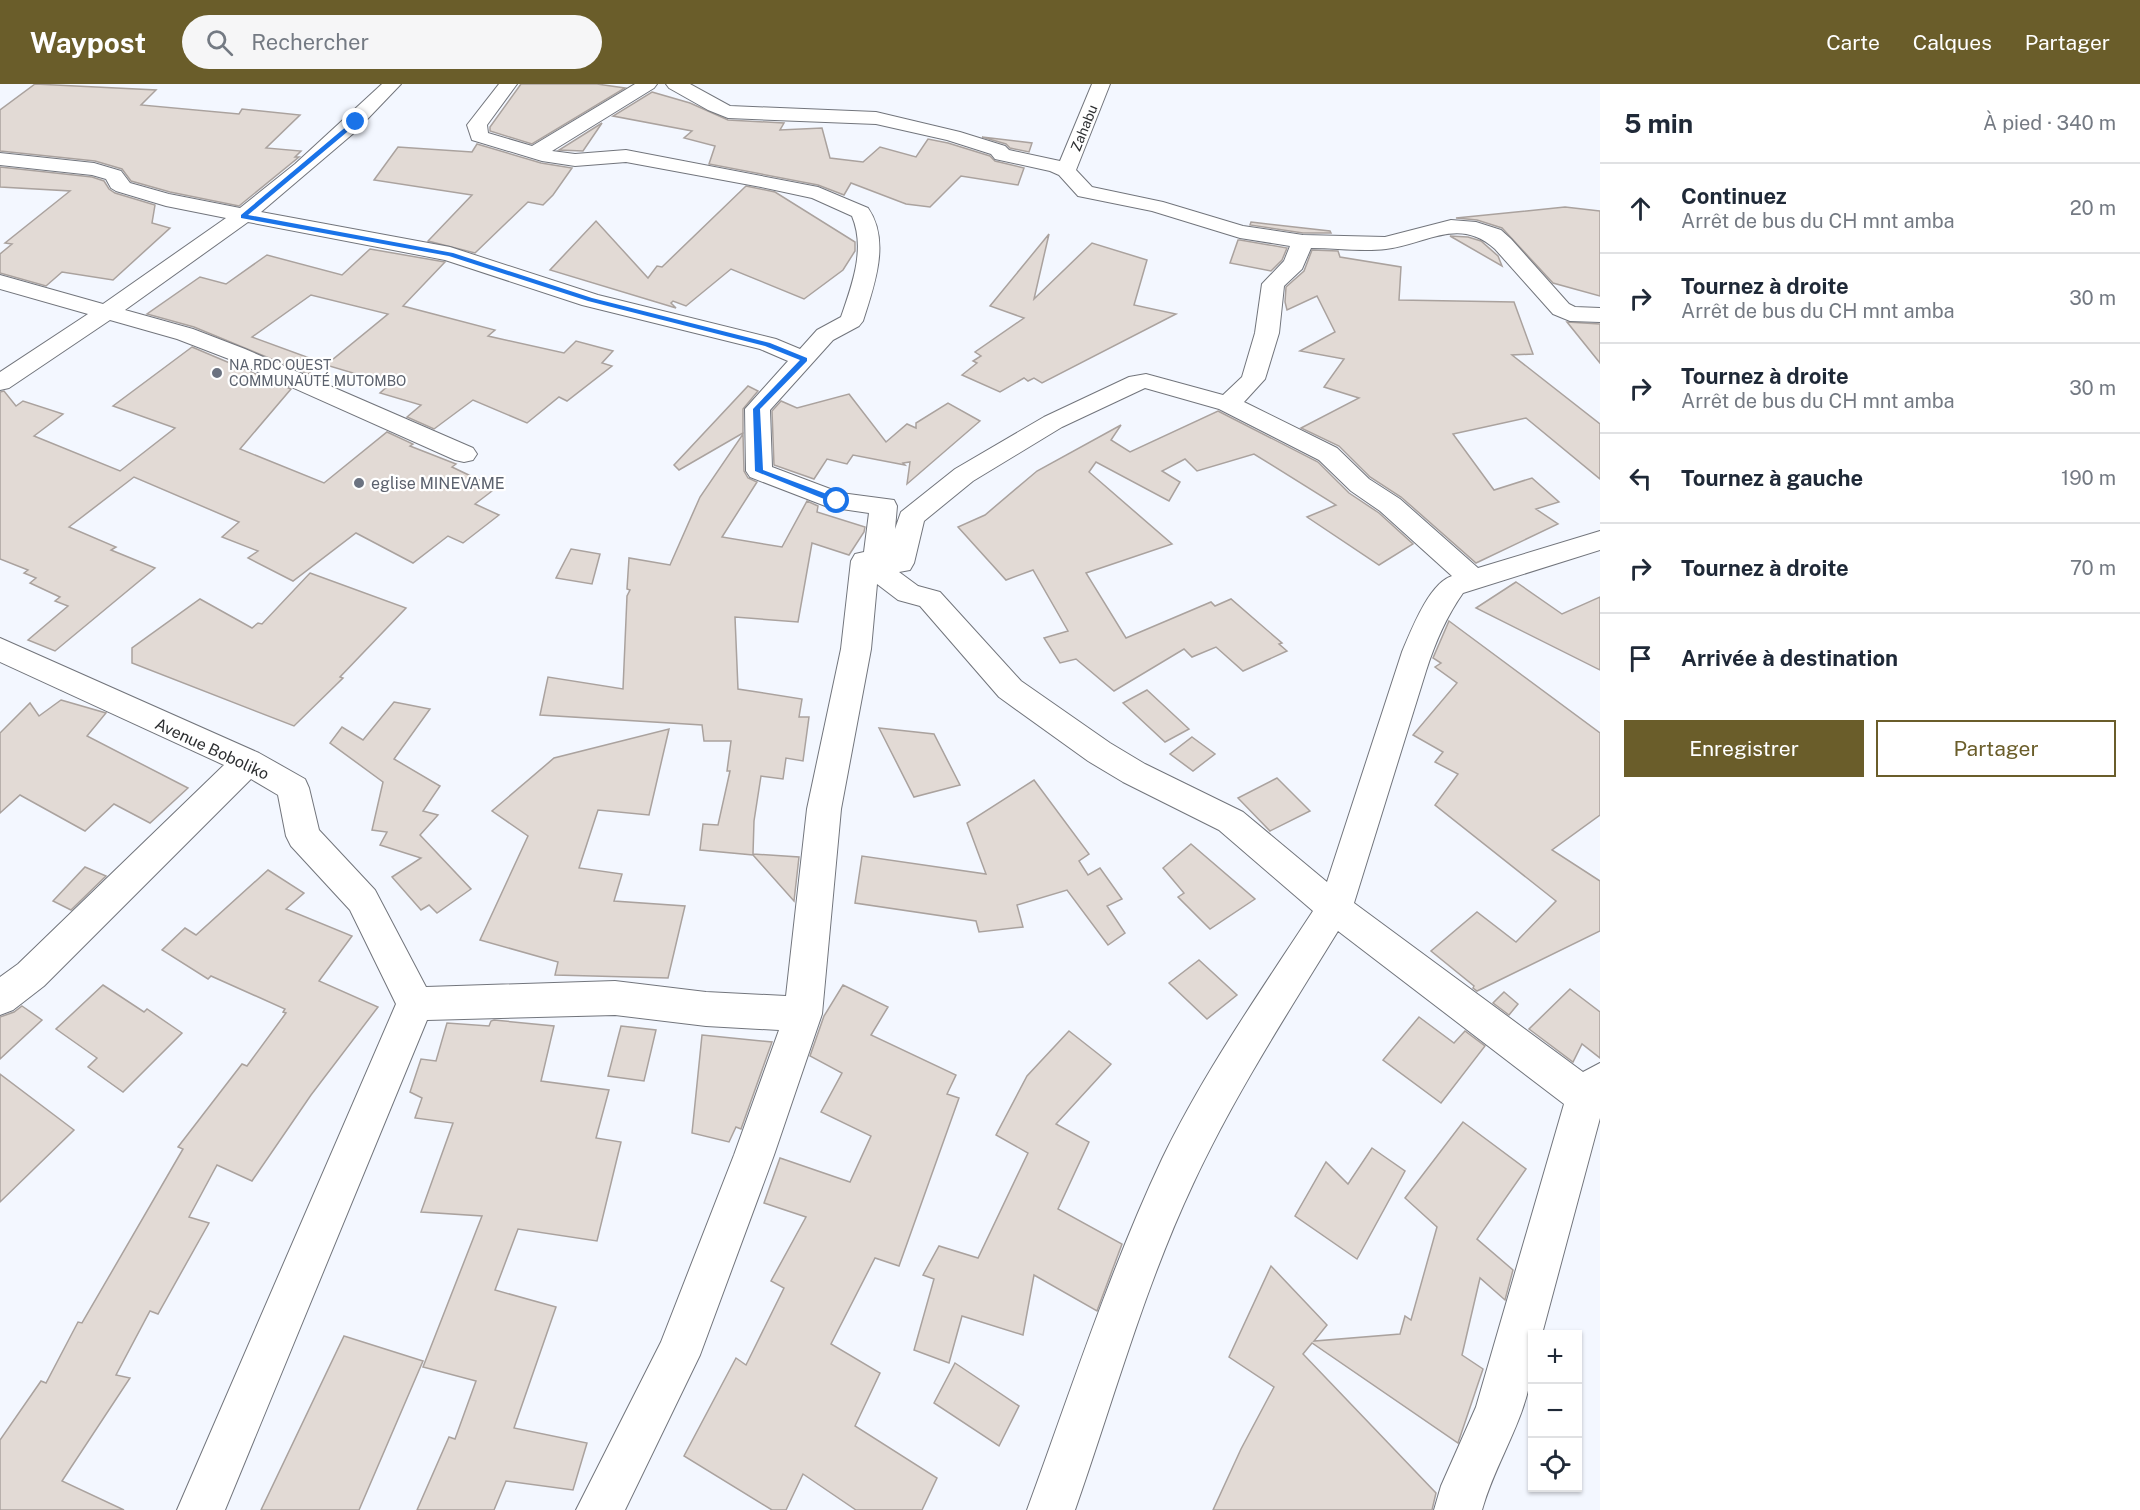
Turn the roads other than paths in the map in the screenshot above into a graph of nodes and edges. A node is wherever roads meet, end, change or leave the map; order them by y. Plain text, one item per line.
1 (392, 84) edge
2 (508, 84) edge
3 (648, 84) edge
4 (675, 84) edge
5 (1101, 84) edge
6 (536, 152) junction
7 (0, 159) edge
8 (1066, 171) junction
9 (243, 216) junction
10 (1303, 241) junction
11 (0, 282) edge
12 (106, 312) junction
13 (1600, 315) edge
14 (804, 359) junction
15 (0, 383) edge
16 (1228, 405) junction
17 (464, 454) dead end
18 (1600, 540) edge
19 (1472, 579) junction
20 (7, 661) edge
21 (248, 762) junction
22 (1334, 908) junction
23 (0, 998) edge
24 (415, 1004) junction
25 (804, 1014) junction
26 (1593, 1089) edge
27 (201, 1510) edge
28 (600, 1510) edge
29 (1051, 1510) edge
30 (1458, 1510) edge

1 - 9 street
2 - 6 street
3 - 6 street
4 - 8 street
5 - 8 street, Zahabu
6 - 14 street
7 - 9 street
8 - 10 street
9 - 12 street
9 - 14 street
10 - 13 street
10 - 16 street
11 - 12 street
12 - 15 street
12 - 17 street
14 - 16 street
16 - 19 street
18 - 19 street
19 - 22 street
20 - 21 street, Avenue Boboliko
21 - 23 street
21 - 24 street, Avenue Boboliko
22 - 25 street
22 - 26 street
22 - 29 street
24 - 25 street
24 - 27 street
25 - 28 street
26 - 30 street

